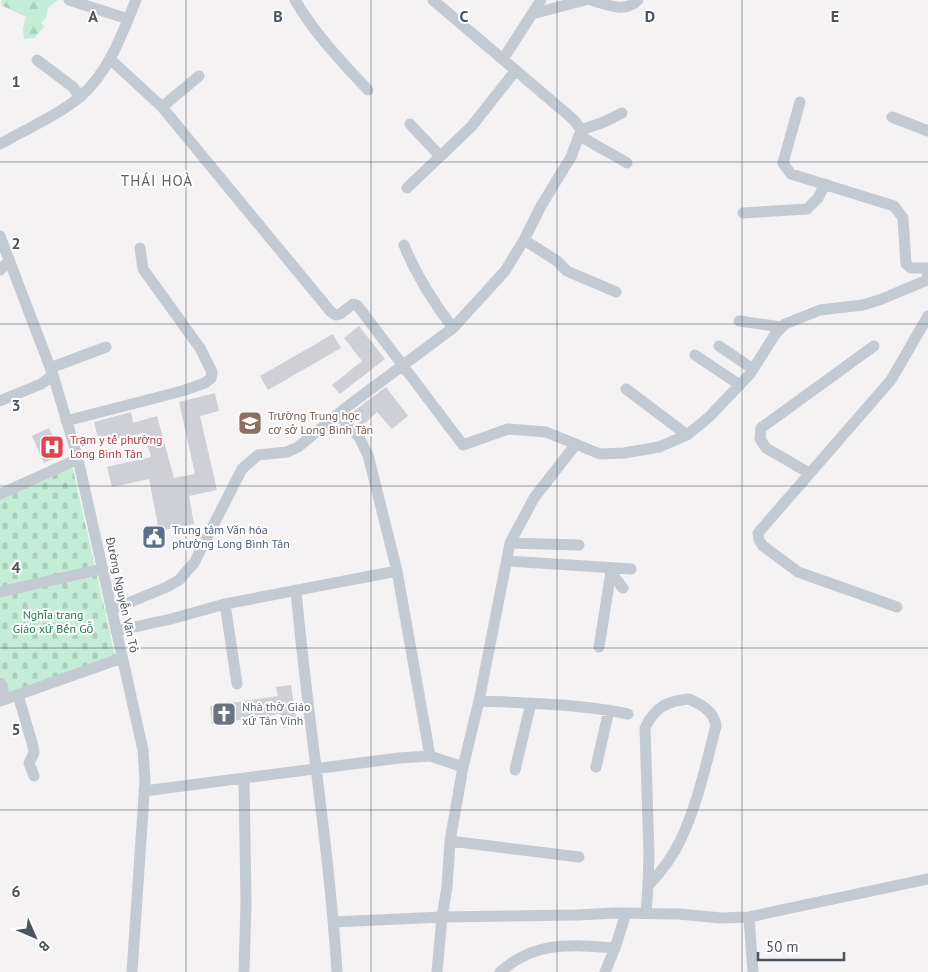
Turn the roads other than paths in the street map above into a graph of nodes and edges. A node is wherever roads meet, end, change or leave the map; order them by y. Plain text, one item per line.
1 (69, 0) edge
2 (136, 0) edge
3 (295, 0) edge
4 (433, 0) edge
5 (541, 0) edge
6 (585, 0) edge
7 (590, 0) edge
8 (638, 0) edge
9 (532, 14) junction
10 (128, 19) junction
11 (110, 59) junction
12 (503, 59) junction
13 (37, 60) dead end
14 (516, 70) junction
15 (199, 76) dead end
16 (368, 90) dead end
17 (80, 97) junction
18 (800, 102) dead end
19 (162, 107) junction
20 (622, 113) dead end
21 (892, 117) dead end
22 (410, 124) dead end
23 (928, 131) edge
24 (580, 134) junction
25 (0, 144) edge
26 (440, 156) junction
27 (627, 163) dead end
28 (825, 184) junction
29 (407, 188) dead end
30 (743, 213) dead end
31 (0, 236) edge
32 (524, 240) junction
33 (404, 245) dead end
34 (140, 248) dead end
35 (9, 261) junction
36 (0, 270) edge
37 (928, 273) edge
38 (616, 292) dead end
39 (928, 316) edge
40 (739, 321) dead end
41 (782, 327) junction
42 (452, 328) junction
43 (719, 346) dead end
44 (874, 346) dead end
45 (106, 347) dead end
46 (695, 355) dead end
47 (402, 365) junction
48 (753, 368) junction
49 (52, 372) junction
50 (740, 385) junction
51 (626, 389) dead end
52 (0, 401) edge
53 (338, 414) junction
54 (66, 421) junction
55 (687, 435) junction
56 (576, 444) junction
57 (78, 459) junction
58 (809, 473) junction
59 (0, 494) edge
60 (510, 544) junction
61 (579, 546) dead end
62 (507, 561) junction
63 (102, 569) junction
64 (631, 569) dead end
65 (609, 570) junction
66 (397, 571) junction
67 (624, 588) dead end
68 (296, 590) junction
69 (0, 592) edge
70 (225, 604) junction
71 (897, 607) dead end
72 (111, 610) junction
73 (116, 631) junction
74 (600, 647) dead end
75 (122, 658) junction
76 (0, 683) edge
77 (237, 684) dead end
78 (8, 698) edge
79 (480, 701) junction
80 (531, 703) junction
81 (609, 710) junction
82 (628, 714) dead end
83 (430, 756) junction
84 (596, 766) dead end
85 (463, 767) junction
86 (315, 770) junction
87 (515, 770) dead end
88 (34, 776) dead end
89 (244, 779) junction
90 (144, 792) junction
91 (450, 841) junction
92 (579, 857) dead end
93 (928, 879) edge
94 (648, 886) junction
95 (626, 913) junction
96 (646, 913) junction
97 (442, 917) junction
98 (749, 917) junction
99 (334, 922) junction
100 (615, 948) junction
101 (132, 972) edge
102 (244, 972) edge
103 (336, 972) edge
104 (437, 972) edge
105 (500, 972) edge
106 (605, 972) edge
107 (752, 972) edge

1 - 10 street
2 - 10 street
3 - 16 street
4 - 12 street
5 - 9 street
6 - 9 street
7 - 8 street
9 - 12 street
10 - 11 street
11 - 17 street
11 - 19 street
12 - 14 street
13 - 17 street
14 - 24 street
14 - 26 street
15 - 19 street
17 - 25 street
18 - 28 street
19 - 47 street
20 - 24 street
21 - 23 street
22 - 26 street
24 - 27 street
24 - 32 street
26 - 29 street
28 - 30 street
28 - 37 street
31 - 35 street, Đường Nguyễn Văn Tỏ
32 - 38 street
32 - 42 street
33 - 42 street
34 - 54 street
35 - 36 street
35 - 49 street, Đường Nguyễn Văn Tỏ
37 - 41 street
39 - 58 street
40 - 41 street
41 - 48 street
42 - 47 street
43 - 48 street
44 - 58 street
45 - 49 street
46 - 50 street
47 - 53 street
47 - 56 street
48 - 50 street
49 - 52 street
49 - 54 street, Đường Nguyễn Văn Tỏ
50 - 55 street
51 - 55 street
53 - 66 street
53 - 72 street
54 - 57 street, Đường Nguyễn Văn Tỏ
55 - 56 street
56 - 60 street
57 - 59 street
57 - 63 street, Đường Nguyễn Văn Tỏ
58 - 71 street
60 - 61 street
60 - 62 street
62 - 65 street
62 - 79 street
63 - 69 street
63 - 72 street, Đường Nguyễn Văn Tỏ
64 - 65 street
65 - 67 street
65 - 74 street
66 - 68 street
66 - 83 street
68 - 70 street
68 - 86 street
70 - 73 street
70 - 77 street
72 - 73 street, Đường Nguyễn Văn Tỏ
73 - 75 street, Đường Nguyễn Văn Tỏ
75 - 78 street
75 - 90 street, Đường Nguyễn Văn Tỏ
76 - 78 street
78 - 88 street
79 - 80 street
79 - 85 street
80 - 81 street
80 - 87 street
81 - 82 street
81 - 84 street
83 - 85 street
83 - 86 street
85 - 91 street
86 - 89 street
86 - 99 street
89 - 90 street
89 - 102 street
90 - 101 street, Đường Nguyễn Văn Tỏ
91 - 92 street
91 - 97 street
93 - 98 street
94 - 94 street
94 - 96 street
95 - 96 street
95 - 97 street
95 - 100 street
96 - 98 street
97 - 99 street
97 - 104 street
98 - 107 street
99 - 103 street
100 - 105 street
100 - 106 street

